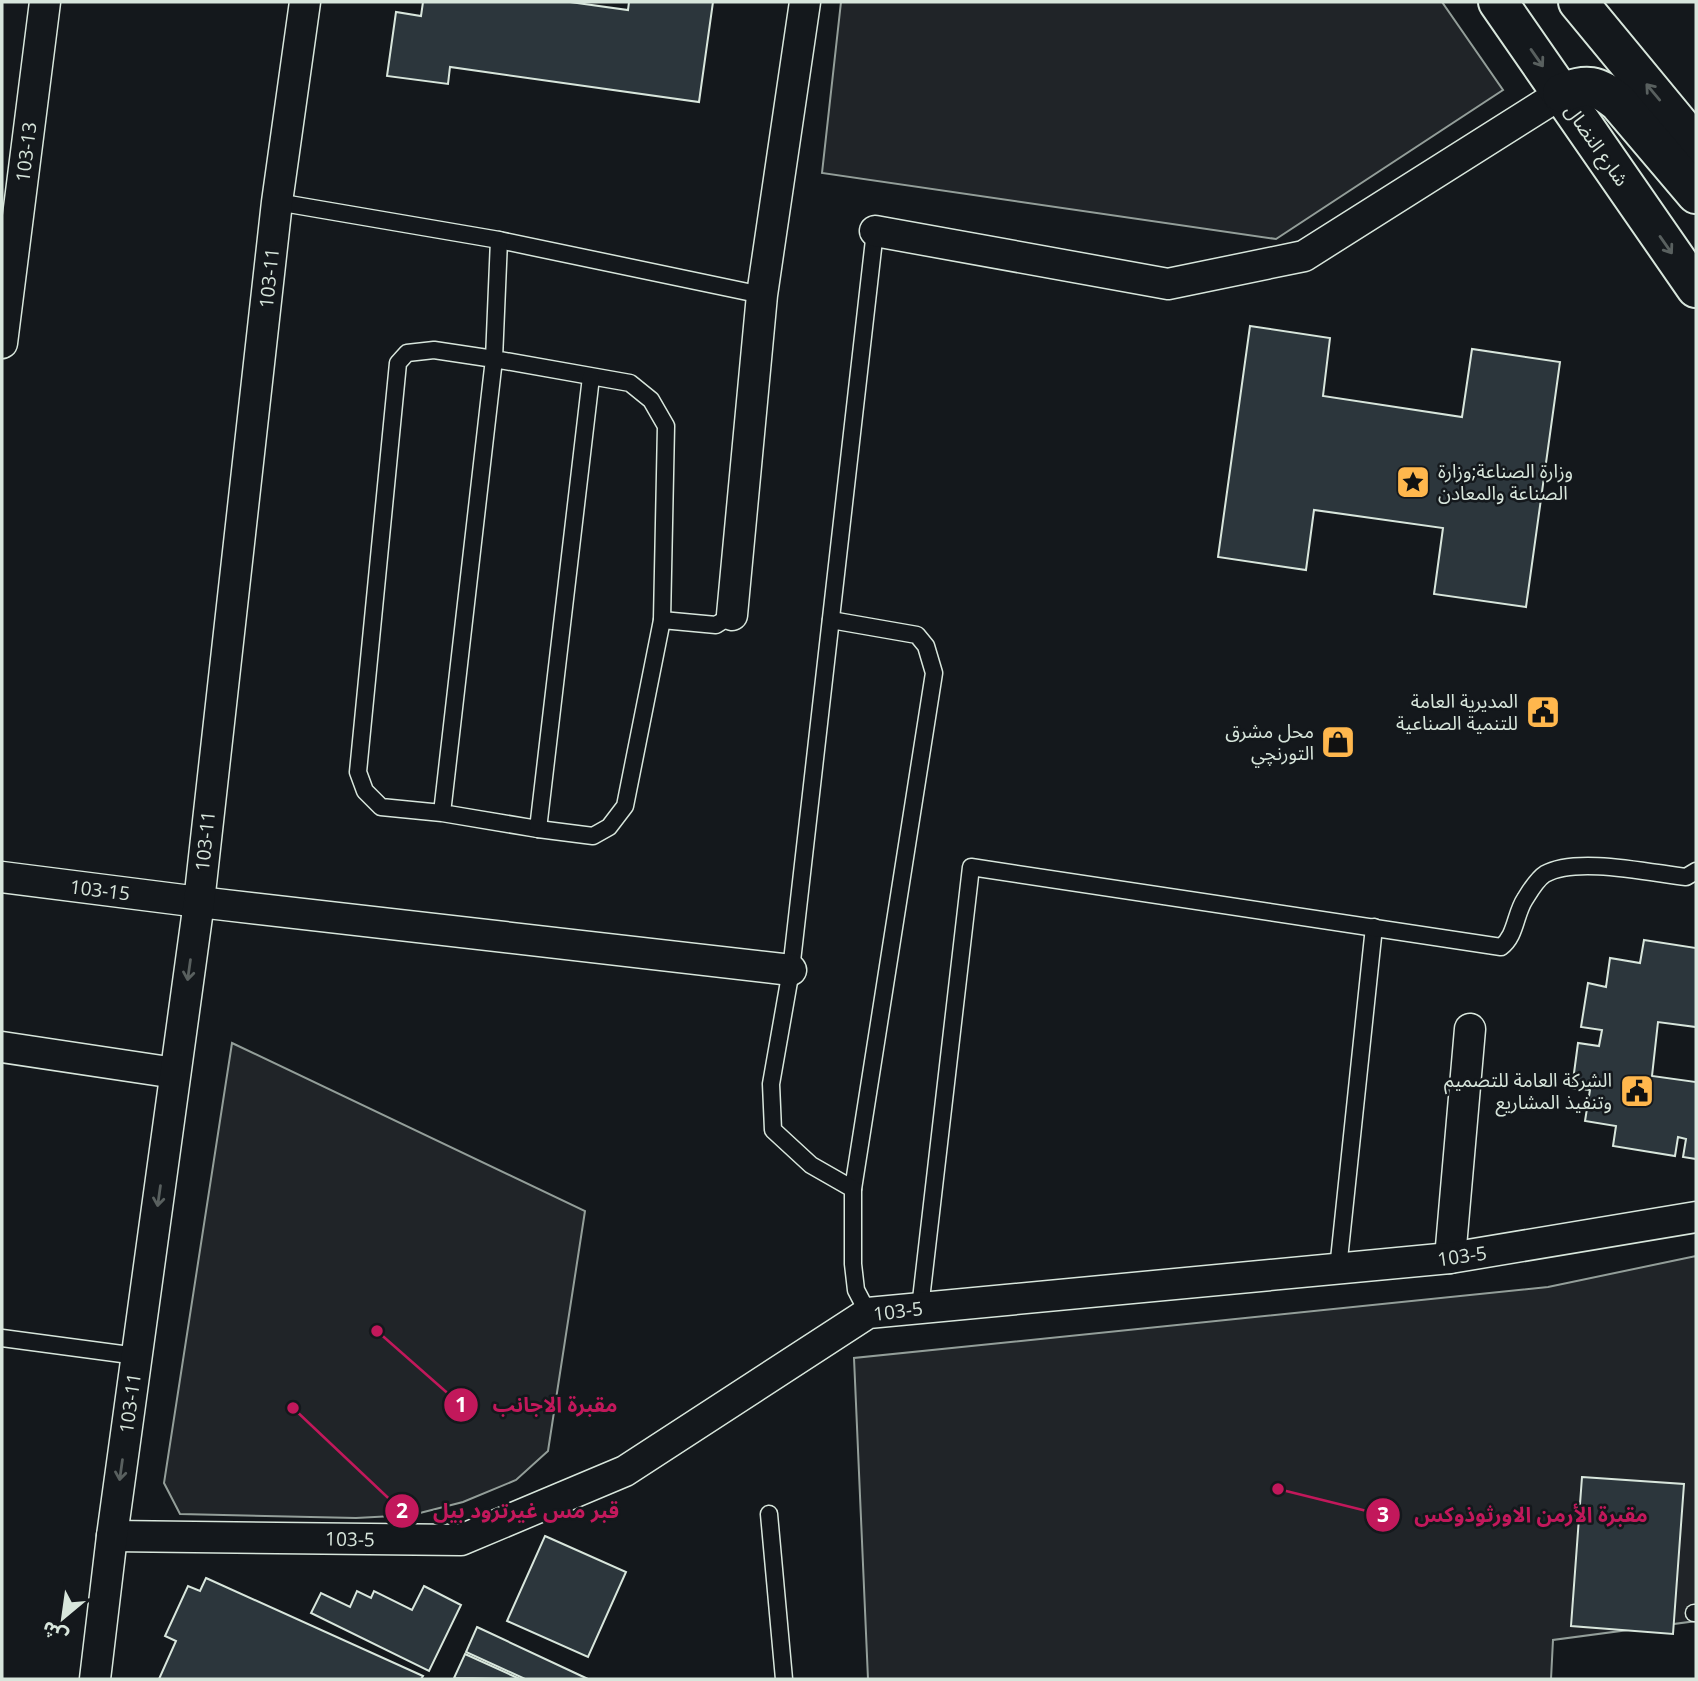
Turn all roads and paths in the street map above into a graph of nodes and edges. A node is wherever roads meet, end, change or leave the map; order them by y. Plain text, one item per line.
1 (45, 2) edge
2 (305, 2) edge
3 (805, 2) edge
4 (1498, 2) edge
5 (1578, 2) edge
6 (1562, 93) junction
7 (1696, 145) edge
8 (1696, 194) edge
9 (277, 202) junction
10 (875, 231) joint
11 (499, 240) junction
12 (1696, 288) edge
13 (762, 295) junction
14 (2, 343) edge
15 (494, 359) junction
16 (591, 377) junction
17 (732, 615) joint
18 (662, 620) junction
19 (831, 620) junction
20 (442, 813) junction
21 (538, 829) junction
22 (1696, 871) edge
23 (2, 877) edge
24 (199, 902) junction
25 (1374, 927) junction
26 (791, 970) junction
27 (1470, 1029) dead end
28 (2, 1047) edge
29 (175, 1073) junction
30 (853, 1189) junction
31 (1696, 1217) edge
32 (1450, 1258) junction
33 (1338, 1269) junction
34 (920, 1308) junction
35 (868, 1313) junction
36 (2, 1338) edge
37 (137, 1356) junction
38 (769, 1514) dead end
39 (113, 1535) junction
40 (94, 1679) edge
41 (784, 1679) edge

1 - 14 street, 103-13
2 - 9 street, 103-11
3 - 13 street
4 -> 6 main road, شارع النضال
7 -> 5 main road
6 - 8 main road
6 - 10 street
6 -> 12 main road, شارع النضال
9 - 11 lane
9 - 24 street, 103-11
10 - 19 lane
11 - 13 lane
11 - 15 lane
13 - 17 street
15 - 16 lane
15 - 20 lane
15 - 20 lane
16 - 18 lane
16 - 21 lane
17 - 18 lane
18 - 21 lane
19 - 26 lane
19 - 30 lane
20 - 21 lane
22 - 25 lane
23 - 24 street, 103-15
24 - 26 street, 103-15
24 -> 29 street, 103-11
25 - 33 lane
25 - 34 lane
26 - 30 lane
27 - 32 street
28 - 29 street
29 -> 37 street, 103-11
30 - 35 lane
31 - 32 street, 103-5
32 - 33 street, 103-5
33 - 34 street, 103-5
34 - 35 street, 103-5
35 - 39 street, 103-5
36 - 37 lane
37 -> 39 street, 103-11
38 - 41 lane
39 - 40 street, 103-11

